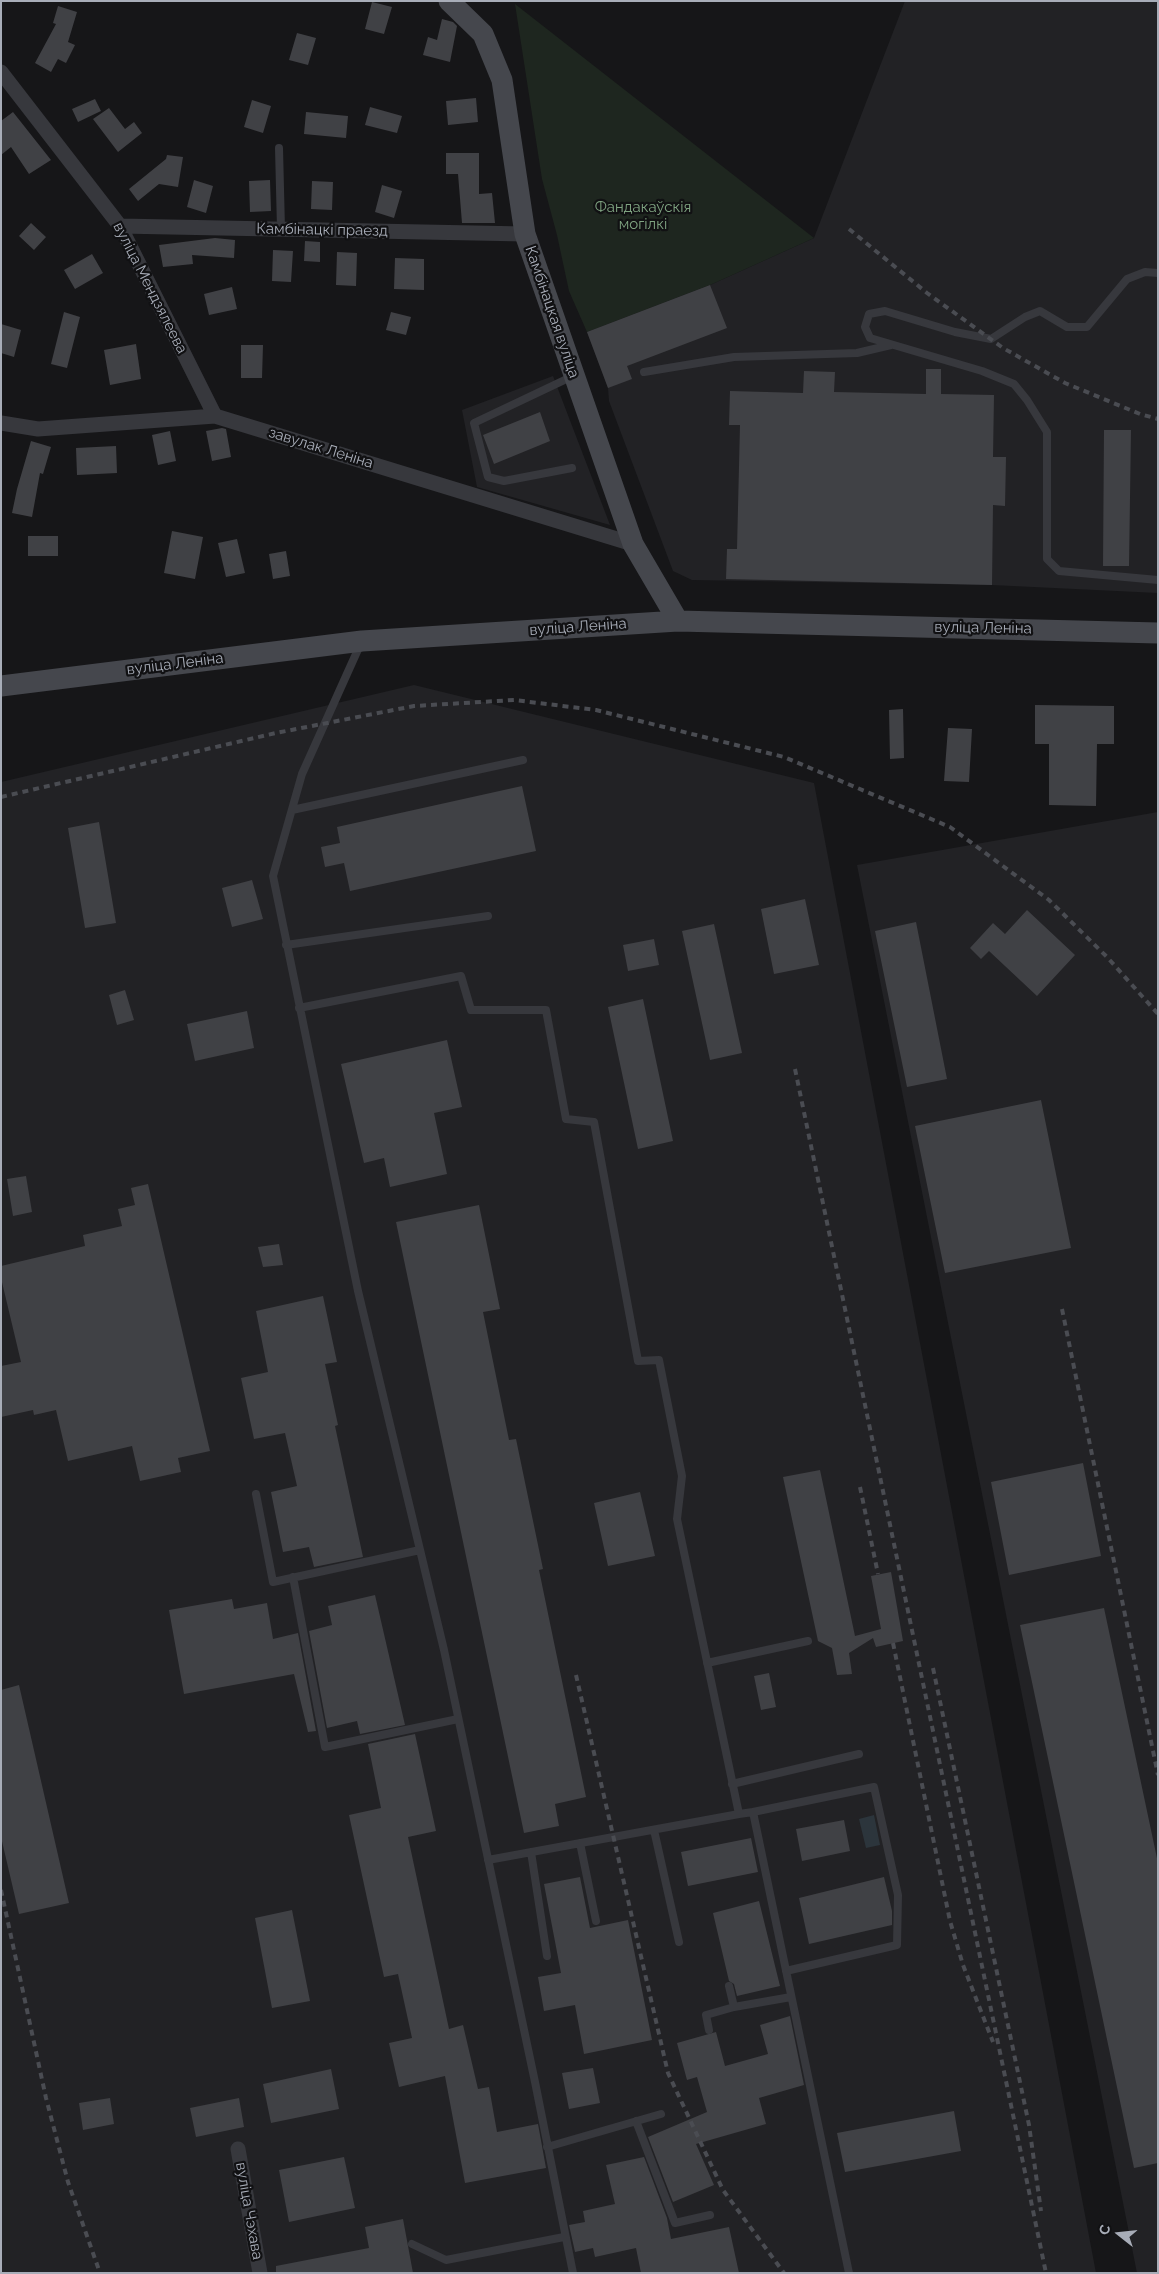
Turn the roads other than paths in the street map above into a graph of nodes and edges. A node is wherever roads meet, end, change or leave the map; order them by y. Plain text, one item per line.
1 (450, 1) edge
2 (1, 72) edge
3 (279, 148) dead end
4 (120, 226) junction
5 (281, 229) junction
6 (525, 234) junction
7 (1158, 273) edge
8 (893, 345) junction
9 (644, 372) dead end
10 (574, 375) junction
11 (215, 416) junction
12 (1, 423) edge
13 (572, 468) dead end
14 (633, 544) junction
15 (1158, 580) edge
16 (678, 621) junction
17 (1158, 632) edge
18 (362, 641) junction
19 (1, 686) edge
20 (523, 760) dead end
21 (292, 810) junction
22 (488, 916) dead end
23 (286, 945) junction
24 (299, 1008) junction
25 (256, 1494) dead end
26 (420, 1550) junction
27 (294, 1577) junction
28 (808, 1641) dead end
29 (707, 1663) junction
30 (458, 1719) junction
31 (859, 1754) dead end
32 (732, 1784) junction
33 (753, 1812) junction
34 (739, 1814) junction
35 (654, 1830) junction
36 (580, 1843) junction
37 (530, 1852) junction
38 (488, 1860) junction
39 (596, 1921) dead end
40 (679, 1942) dead end
41 (547, 1956) dead end
42 (786, 1971) junction
43 (729, 1986) dead end
44 (791, 1997) junction
45 (734, 2007) junction
46 (709, 2030) dead end
47 (661, 2114) dead end
48 (636, 2122) junction
49 (547, 2147) junction
50 (238, 2149) dead end
51 (710, 2215) dead end
52 (564, 2236) junction
53 (412, 2244) dead end
54 (260, 2273) edge
55 (573, 2273) edge
56 (849, 2273) edge

1 - 6 main road, Камбінацкая вуліца
2 - 4 street, вуліца Мендзялеева
3 - 5 lane
4 - 5 street, Камбінацкі праезд
4 - 11 street, вуліца Мендзялеева
5 - 6 street, Камбінацкі праезд
6 - 10 main road, Камбінацкая вуліца
7 - 8 lane
8 - 9 lane
8 - 15 lane
10 - 13 lane
10 - 14 main road, Камбінацкая вуліца
11 - 12 street, завулак Леніна
11 - 14 street, завулак Леніна
14 - 16 main road, Камбінацкая вуліца
16 - 17 main road, вуліца Леніна
16 - 18 main road, вуліца Леніна
18 - 19 main road, вуліца Леніна
18 - 21 lane
20 - 21 lane
21 - 23 lane
22 - 23 lane
23 - 24 lane
24 - 26 lane
24 - 29 lane
25 - 27 lane
26 - 27 lane
26 - 30 lane
27 - 30 lane
28 - 29 lane
29 - 32 lane
30 - 38 lane
31 - 32 lane
32 - 34 lane
33 - 34 lane
33 - 42 lane
33 - 42 lane
34 - 35 lane
35 - 36 lane
35 - 40 lane
36 - 37 lane
36 - 39 lane
37 - 38 lane
37 - 41 lane
38 - 49 lane
42 - 44 lane
43 - 45 lane
44 - 45 lane
44 - 56 lane
45 - 46 lane
47 - 48 lane
48 - 49 lane
48 - 51 lane
49 - 52 lane
50 - 54 street, вуліца Чэхава
52 - 53 lane
52 - 55 lane

